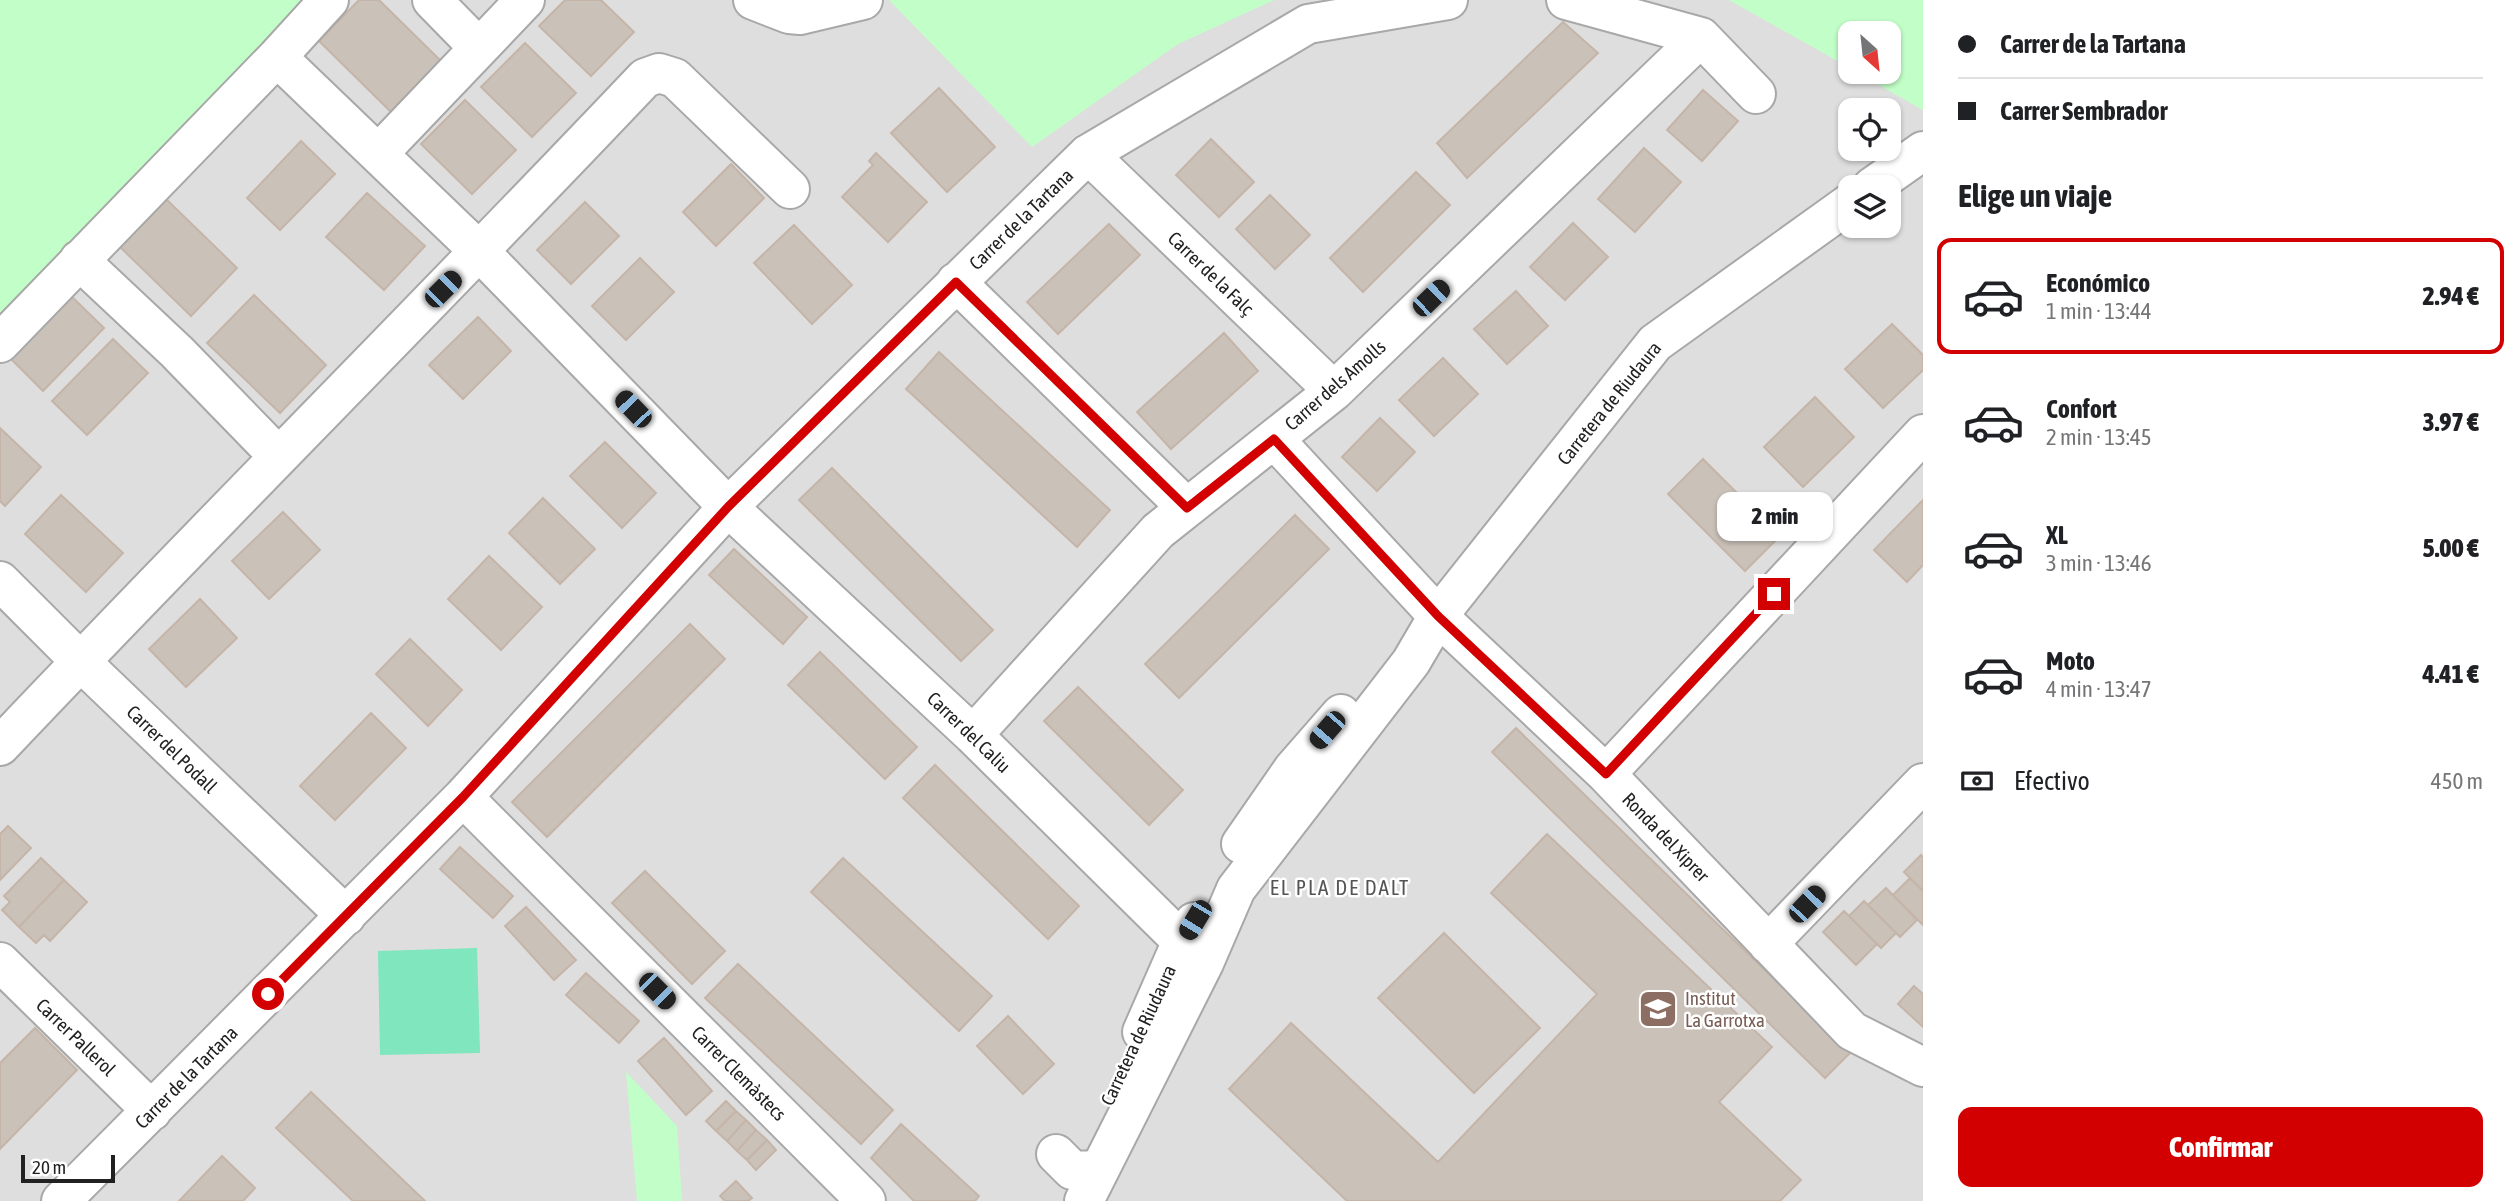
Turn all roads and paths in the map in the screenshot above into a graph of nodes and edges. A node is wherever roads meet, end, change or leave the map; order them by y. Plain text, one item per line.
1 (329, 0) edge
2 (432, 0) edge
3 (526, 0) edge
4 (752, 0) edge
5 (863, 0) edge
6 (1448, 0) edge
7 (1566, 0) edge
8 (1701, 37) junction
9 (478, 47) junction
10 (277, 57) junction
11 (1756, 94) dead end
12 (1923, 151) edge
13 (379, 154) junction
14 (1088, 154) junction
15 (1889, 175) edge
16 (790, 189) dead end
17 (1838, 212) edge
18 (480, 252) junction
19 (79, 260) junction
20 (956, 282) junction
21 (0, 343) edge
22 (1334, 391) junction
23 (1923, 433) edge
24 (1274, 439) junction
25 (278, 456) junction
26 (728, 507) junction
27 (1187, 508) junction
28 (0, 581) edge
29 (1438, 616) junction
30 (80, 661) junction
31 (973, 735) junction
32 (0, 746) edge
33 (1606, 774) junction
34 (1923, 783) edge
35 (463, 797) junction
36 (346, 916) junction
37 (1768, 944) junction
38 (1193, 952) junction
39 (0, 962) edge
40 (1923, 1067) edge
41 (152, 1111) junction
42 (1074, 1179) edge
43 (61, 1201) edge
44 (866, 1201) edge

1 - 10 street
2 - 9 street
3 - 9 street
4 - 5 street
6 - 14 street, Carrer de la Tartana
7 - 8 street
8 - 11 street
8 - 22 street, Carrer dels Amolls
9 - 13 street
10 - 13 street, Carrer del Caliu
10 - 19 street
12 - 15 street
13 - 18 street, Carrer del Caliu
14 - 20 street, Carrer de la Tartana
14 - 22 street, Carrer de la Falç
16 - 18 street
17 - 29 street, Carretera de Riudaura
18 - 25 street
18 - 26 street, Carrer del Caliu
19 - 21 street
19 - 25 street
20 - 26 street, Carrer de la Tartana
20 - 27 street
22 - 24 street, Carrer dels Amolls
23 - 33 street
24 - 27 street, Carrer dels Amolls
24 - 29 street, Ronda del Xiprer
25 - 30 street
26 - 31 street, Carrer del Caliu
26 - 35 street, Carrer de la Tartana
27 - 31 street, Carrer dels Amolls
28 - 30 street, Carrer del Podall
29 - 33 street, Ronda del Xiprer
29 - 38 street, Carretera de Riudaura
30 - 32 street
30 - 36 street, Carrer del Podall
31 - 38 street, Carrer del Caliu
33 - 37 street, Ronda del Xiprer
34 - 37 street
35 - 36 street, Carrer de la Tartana
35 - 44 street, Carrer Clemàstecs
36 - 41 street, Carrer de la Tartana
37 - 40 street, Ronda del Xiprer
38 - 42 street, Carretera de Riudaura
39 - 41 street, Carrer Pallerol
41 - 43 street, Carrer de la Tartana

